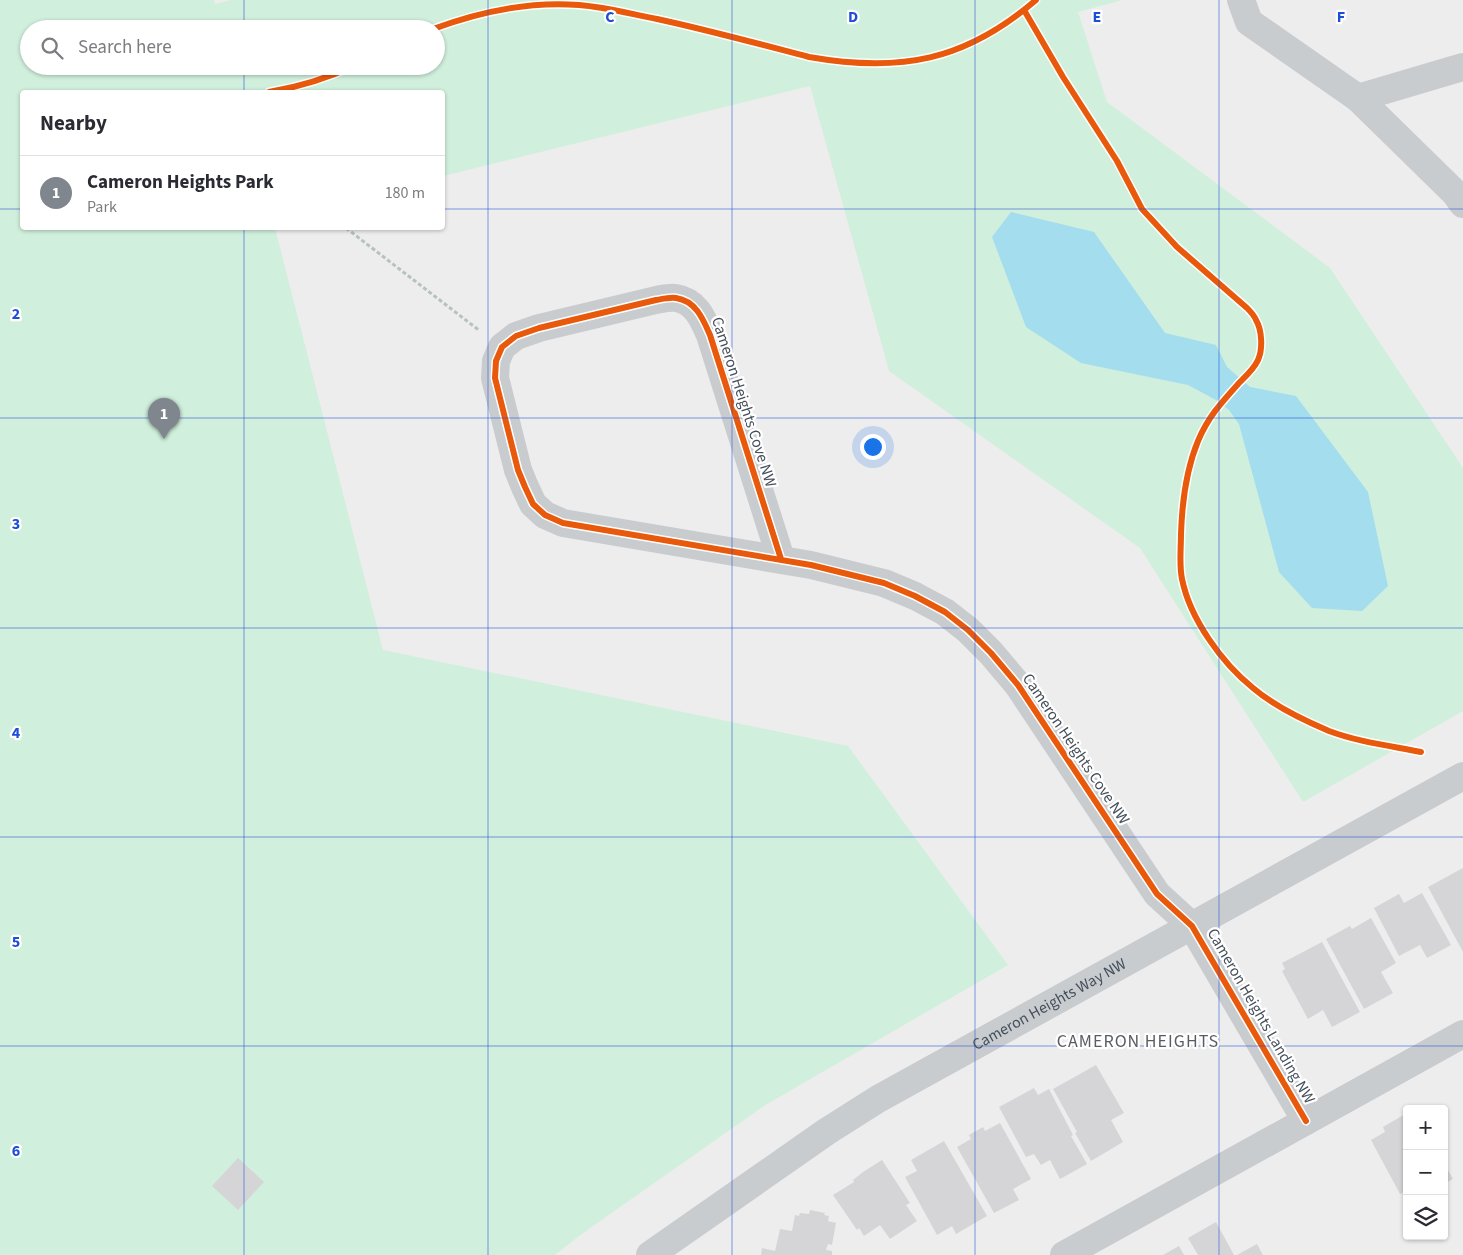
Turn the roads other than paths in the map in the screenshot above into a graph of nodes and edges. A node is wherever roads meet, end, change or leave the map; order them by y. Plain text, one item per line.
1 (1241, 0) edge
2 (1463, 67) edge
3 (1358, 98) junction
4 (1463, 204) edge
5 (781, 559) junction
6 (1463, 776) edge
7 (1192, 926) junction
8 (1463, 1034) edge
9 (1306, 1121) junction
10 (650, 1255) edge
11 (1064, 1255) edge

1 - 3 street
2 - 3 street
3 - 4 street
5 - 5 street, Cameron Heights Cove NW
5 - 7 street, Cameron Heights Cove NW
6 - 7 street, Cameron Heights Way NW
7 - 9 street, Cameron Heights Landing NW
7 - 10 street, Cameron Heights Way NW
8 - 9 street, Cameron Heights Landing NW
9 - 11 street, Cameron Heights Landing NW

